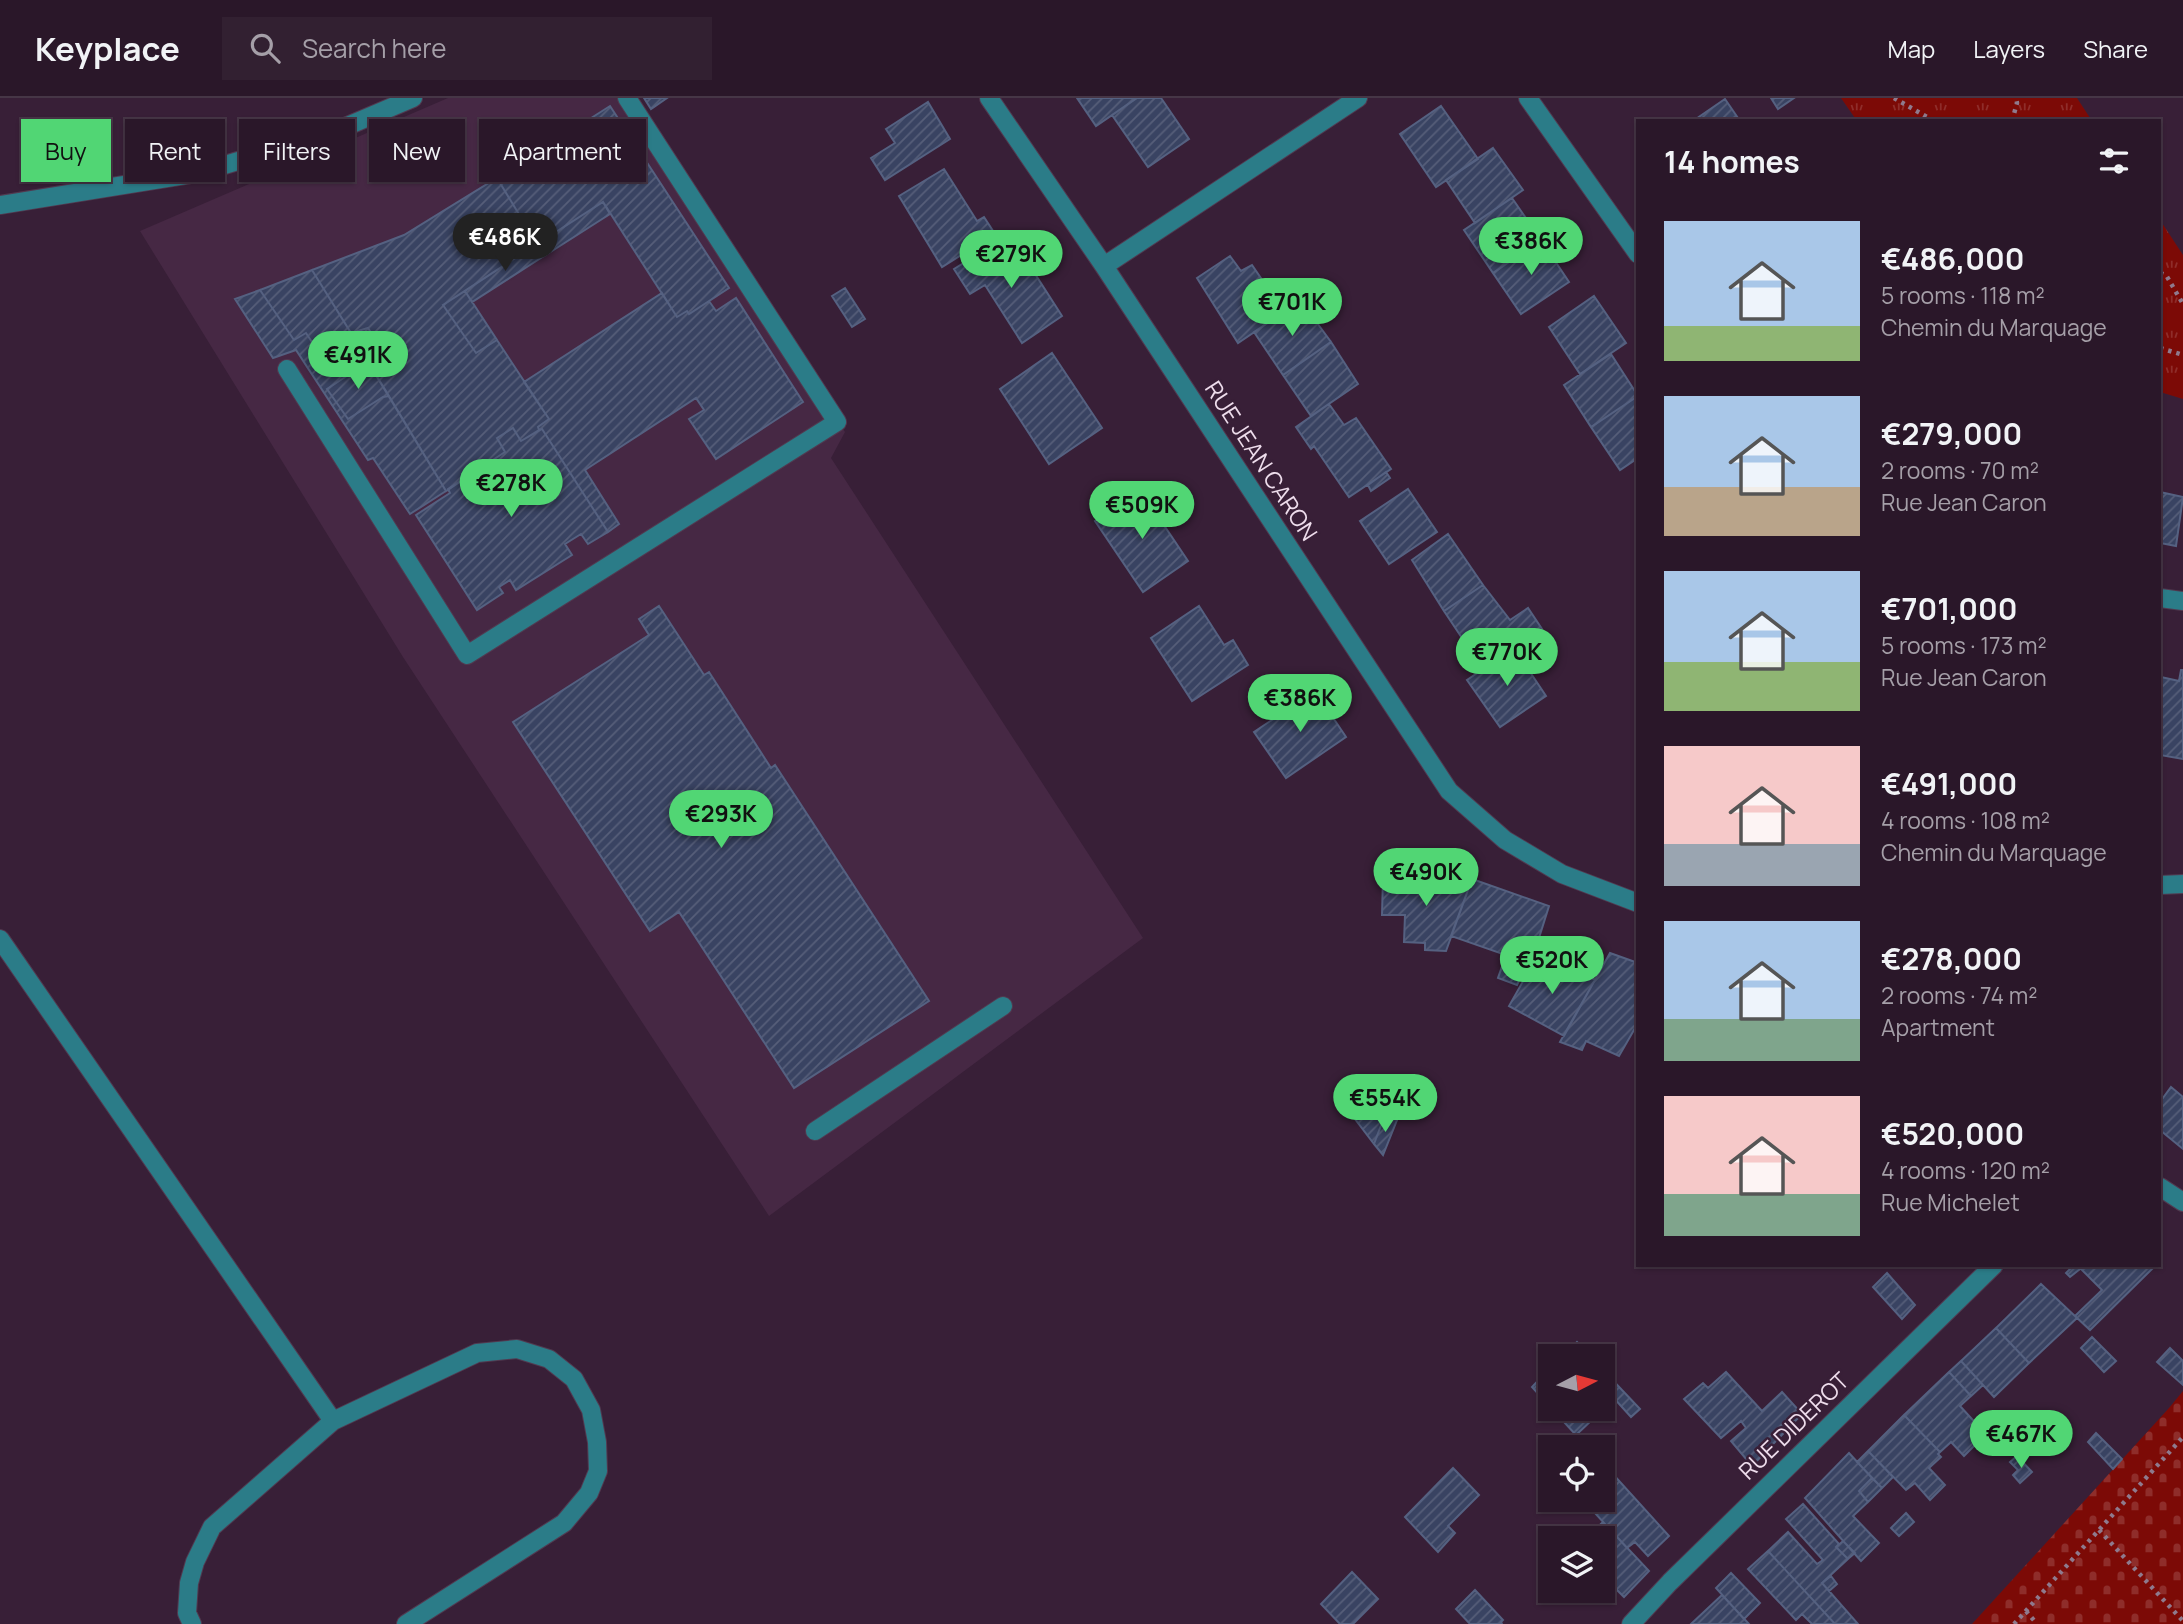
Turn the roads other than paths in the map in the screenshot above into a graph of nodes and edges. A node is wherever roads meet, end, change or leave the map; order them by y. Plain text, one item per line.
1 (413, 98) edge
2 (627, 98) edge
3 (989, 98) edge
4 (1358, 98) edge
5 (1528, 98) edge
6 (0, 205) edge
7 (1636, 251) edge
8 (1104, 267) junction
9 (287, 369) dead end
10 (2161, 598) edge
11 (2183, 601) edge
12 (2183, 884) edge
13 (2161, 885) edge
14 (1636, 902) edge
15 (0, 939) edge
16 (1003, 1006) dead end
17 (815, 1131) dead end
18 (2161, 1188) edge
19 (2183, 1202) edge
20 (1992, 1267) edge
21 (333, 1421) junction
22 (192, 1624) edge
23 (406, 1624) edge
24 (1631, 1624) edge

1 - 6 street
2 - 9 street
3 - 8 street, RUE JEAN CARON
4 - 8 street
5 - 7 street
8 - 14 street, RUE JEAN CARON
10 - 11 street
12 - 13 street
15 - 21 street
16 - 17 street
18 - 19 street
20 - 24 street, RUE DIDEROT
21 - 22 street
21 - 23 street

